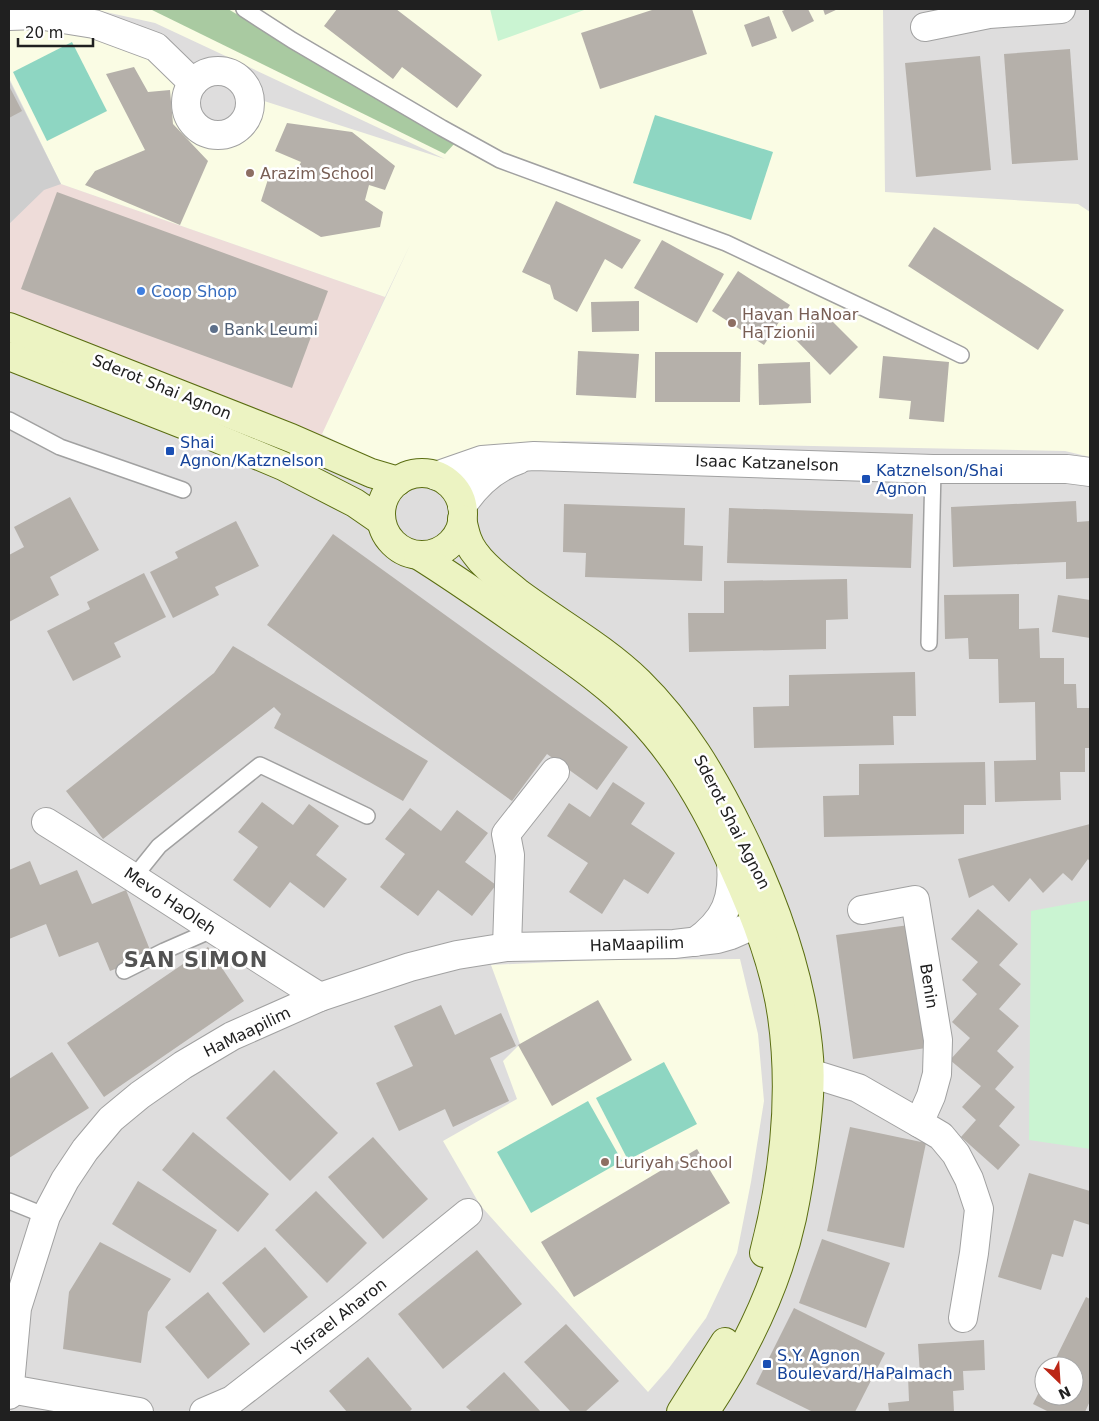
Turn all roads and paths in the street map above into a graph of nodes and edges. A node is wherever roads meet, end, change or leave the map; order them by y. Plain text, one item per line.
1 (244, 9) edge
2 (1061, 9) edge
3 (9, 16) edge
4 (925, 27) dead end
5 (192, 83) dead end
6 (9, 327) edge
7 (961, 355) dead end
8 (9, 356) edge
9 (9, 420) edge
10 (534, 456) junction
11 (933, 469) junction
12 (1090, 472) edge
13 (436, 476) junction
14 (398, 481) junction
15 (183, 490) dead end
16 (462, 513) junction
17 (381, 521) junction
18 (418, 555) junction
19 (929, 643) dead end
20 (555, 772) dead end
21 (367, 816) dead end
22 (46, 822) dead end
23 (731, 862) junction
24 (134, 877) junction
25 (862, 910) dead end
26 (764, 913) junction
27 (212, 930) junction
28 (695, 942) junction
29 (507, 947) junction
30 (124, 971) dead end
31 (320, 997) junction
32 (810, 1073) junction
33 (919, 1123) junction
34 (9, 1201) edge
35 (468, 1213) dead end
36 (46, 1216) junction
37 (963, 1318) dead end
38 (12, 1338) edge
39 (9, 1392) edge
40 (139, 1412) edge
41 (204, 1412) edge
42 (681, 1412) edge
43 (705, 1412) edge

1 - 7 lane
2 - 4 street
3 - 5 street
6 - 14 street, Sderot Shai Agnon
8 - 17 street, Sderot Shai Agnon
9 - 15 lane
10 - 11 street, Isaac Katzanelson
10 - 13 street, Isaac Katzanelson
10 - 16 street, Isaac Katzanelson
11 - 12 street, Isaac Katzanelson
11 - 19 lane
13 - 14 street
13 - 16 street
14 - 17 street
16 - 18 street
16 - 26 street, Sderot Shai Agnon
17 - 18 street
18 - 23 street, Sderot Shai Agnon
20 - 29 street
21 - 24 lane
22 - 24 street, Mevo HaOleh
23 - 26 street, Sderot Shai Agnon
23 - 28 street, HaMaapilim
24 - 27 street, Mevo HaOleh
25 - 33 street, Benin
26 - 28 street, HaMaapilim
26 - 32 street, Sderot Shai Agnon
26 - 42 street, Sderot Shai Agnon
27 - 30 lane
27 - 31 street, Mevo HaOleh
28 - 29 street, HaMaapilim
29 - 31 street, HaMaapilim
31 - 36 street, HaMaapilim
32 - 33 street
32 - 43 street, Sderot Shai Agnon
33 - 37 street
34 - 36 lane
35 - 41 street, Yisrael Aharon
36 - 38 street, HaMaapilim
38 - 39 street, HaMaapilim
39 - 40 street

